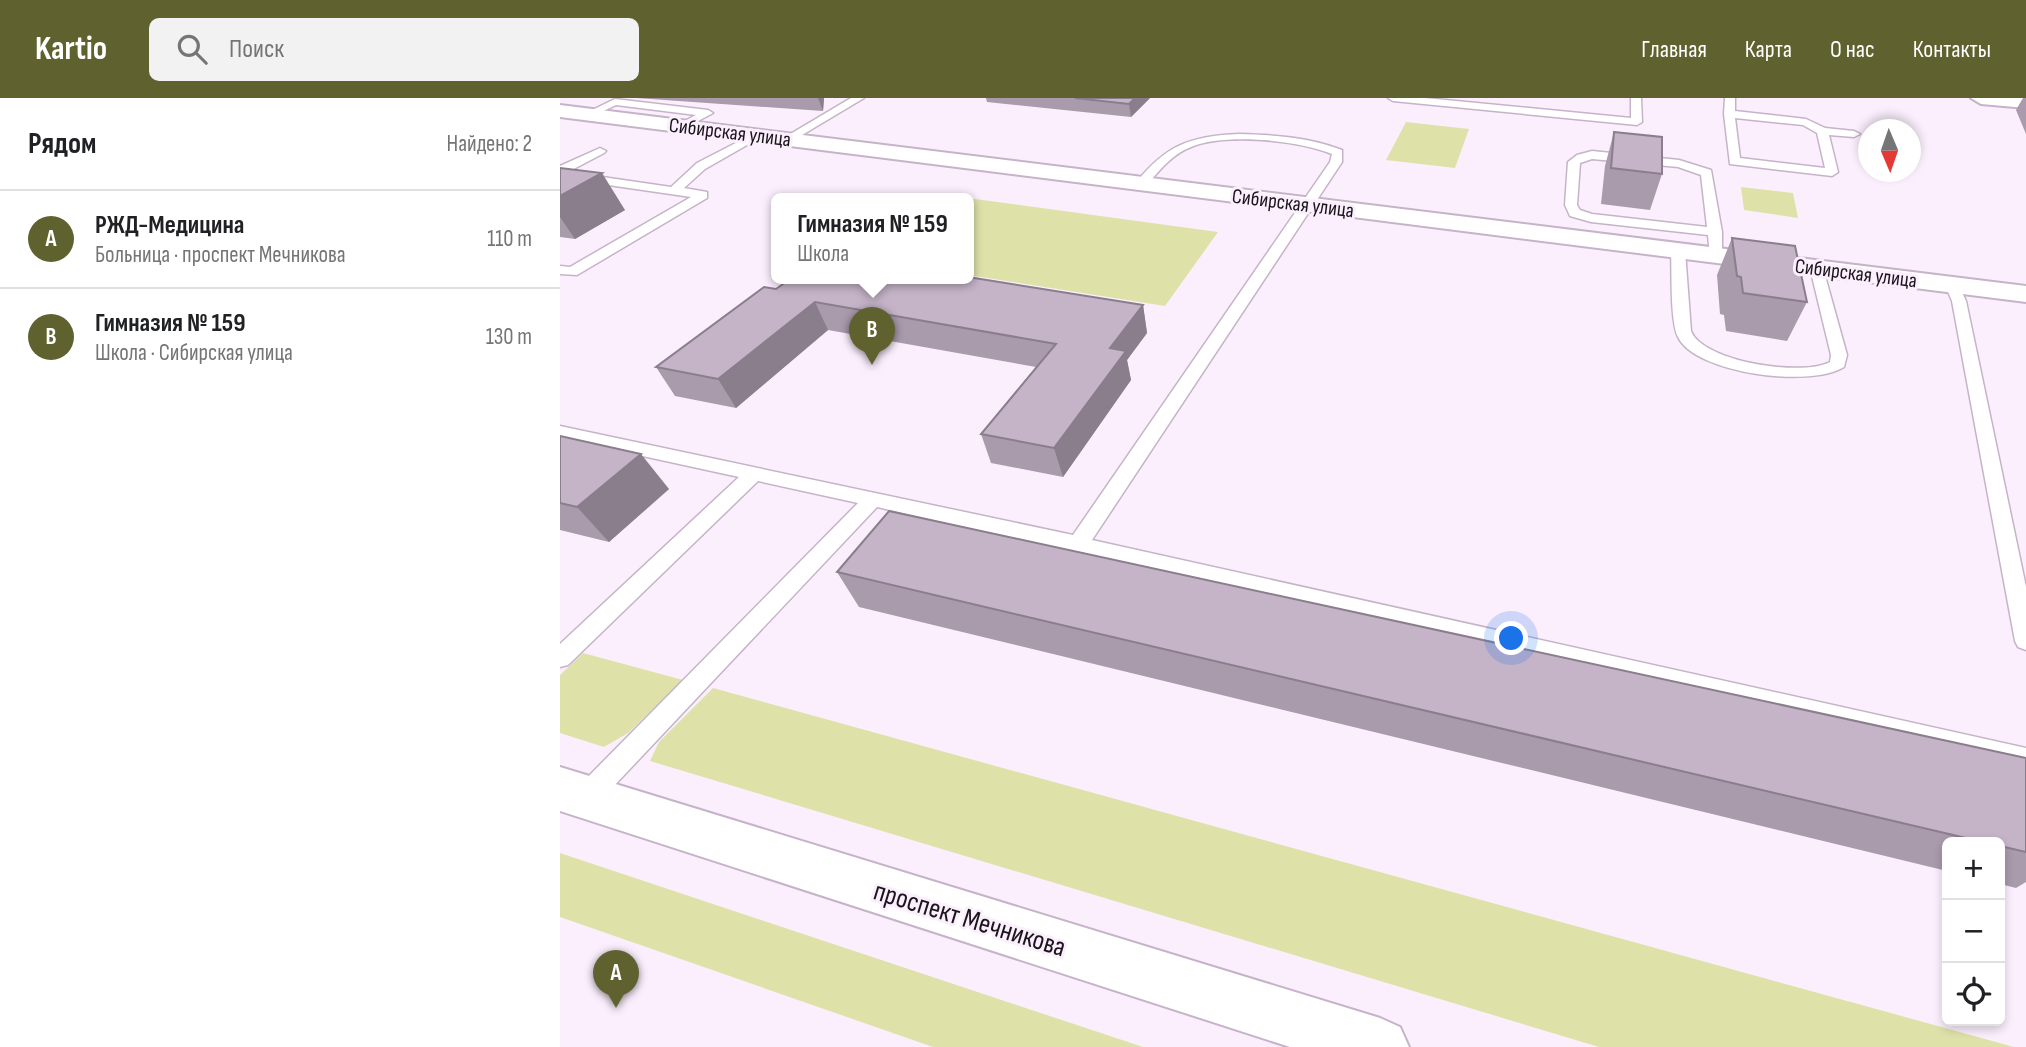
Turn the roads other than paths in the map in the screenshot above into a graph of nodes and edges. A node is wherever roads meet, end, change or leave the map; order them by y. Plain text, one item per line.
1 (859, 98) edge
2 (1393, 98) edge
3 (1636, 98) edge
4 (1730, 98) edge
5 (1981, 98) edge
6 (613, 100) edge
7 (2026, 102) edge
8 (560, 111) edge
9 (589, 114) junction
10 (1729, 114) junction
11 (683, 126) junction
12 (1822, 131) junction
13 (1854, 134) dead end
14 (757, 135) junction
15 (789, 139) junction
16 (600, 151) dead end
17 (560, 172) edge
18 (1141, 184) junction
19 (674, 191) junction
20 (1307, 205) junction
21 (1716, 244) junction
22 (1678, 251) junction
23 (1817, 268) junction
24 (560, 270) edge
25 (1952, 285) junction
26 (2026, 294) edge
27 (560, 432) edge
28 (754, 474) junction
29 (873, 500) junction
30 (1078, 544) junction
31 (2026, 641) edge
32 (560, 658) edge
33 (2026, 759) edge
34 (573, 793) edge
35 (1306, 1036) edge
36 (1380, 1047) edge

1 - 15 lane
2 - 3 lane
4 - 10 lane
5 - 7 street
6 - 9 lane
6 - 11 lane
8 - 9 street, Сибирская улица
9 - 11 street, Сибирская улица
10 - 12 lane
10 - 12 lane
11 - 14 street, Сибирская улица
12 - 13 lane
14 - 15 street, Сибирская улица
14 - 19 lane
15 - 18 street, Сибирская улица
16 - 17 lane
17 - 19 lane
18 - 20 street, Сибирская улица
18 - 20 lane
19 - 24 lane
20 - 22 street, Сибирская улица
20 - 30 lane
21 - 21 lane
21 - 22 street, Сибирская улица
21 - 23 street, Сибирская улица
22 - 23 lane
23 - 25 street, Сибирская улица
25 - 26 street, Сибирская улица
25 - 31 lane
27 - 28 lane
28 - 29 lane
28 - 32 lane
29 - 30 lane
29 - 34 lane
30 - 33 lane
34 - 35 street, проспект Мечникова
35 - 36 street, проспект Мечникова

